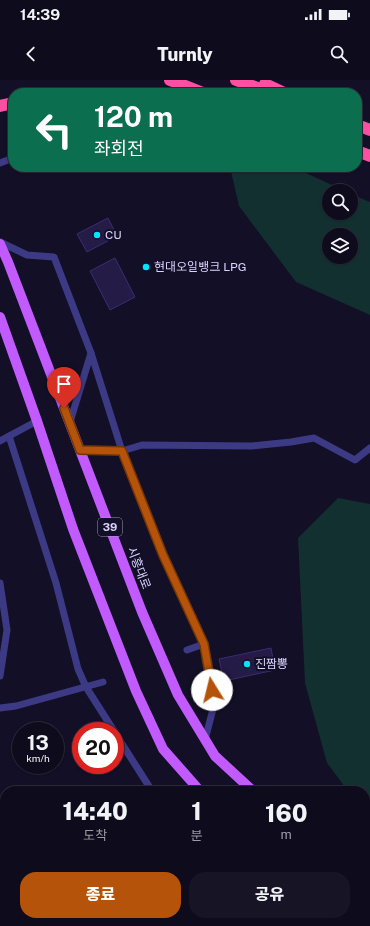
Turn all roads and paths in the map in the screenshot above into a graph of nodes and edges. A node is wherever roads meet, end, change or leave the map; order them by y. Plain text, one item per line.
1 (170, 80) edge
2 (236, 80) edge
3 (256, 80) edge
4 (190, 88) edge
5 (258, 88) edge
6 (273, 88) edge
7 (0, 243) edge
8 (0, 316) edge
9 (91, 353) junction
10 (37, 422) junction
11 (70, 422) junction
12 (9, 436) junction
13 (0, 441) edge
14 (370, 448) edge
15 (80, 450) junction
16 (122, 451) junction
17 (0, 583) edge
18 (204, 644) junction
19 (187, 650) dead end
20 (0, 676) edge
21 (103, 682) dead end
22 (86, 686) junction
23 (0, 708) edge
24 (108, 722) edge
25 (205, 740) junction
26 (124, 748) edge
27 (149, 786) edge
28 (196, 786) edge
29 (248, 786) edge

1 - 4 highway
2 - 5 highway
3 - 6 highway
7 - 9 lane
7 - 11 main road, 시흥대로 / 39
8 - 10 main road
9 - 11 lane
9 - 16 lane
10 - 12 lane
10 - 28 main road
11 - 15 main road, 시흥대로 / 39
12 - 13 lane
12 - 22 lane
14 - 16 lane
15 - 16 lane
15 - 25 main road, 시흥대로 / 39
16 - 18 lane
17 - 20 lane
18 - 19 lane
18 - 25 lane
21 - 22 lane
22 - 23 lane
22 - 24 lane
25 - 29 main road, 시흥대로 / 39
26 - 27 lane

